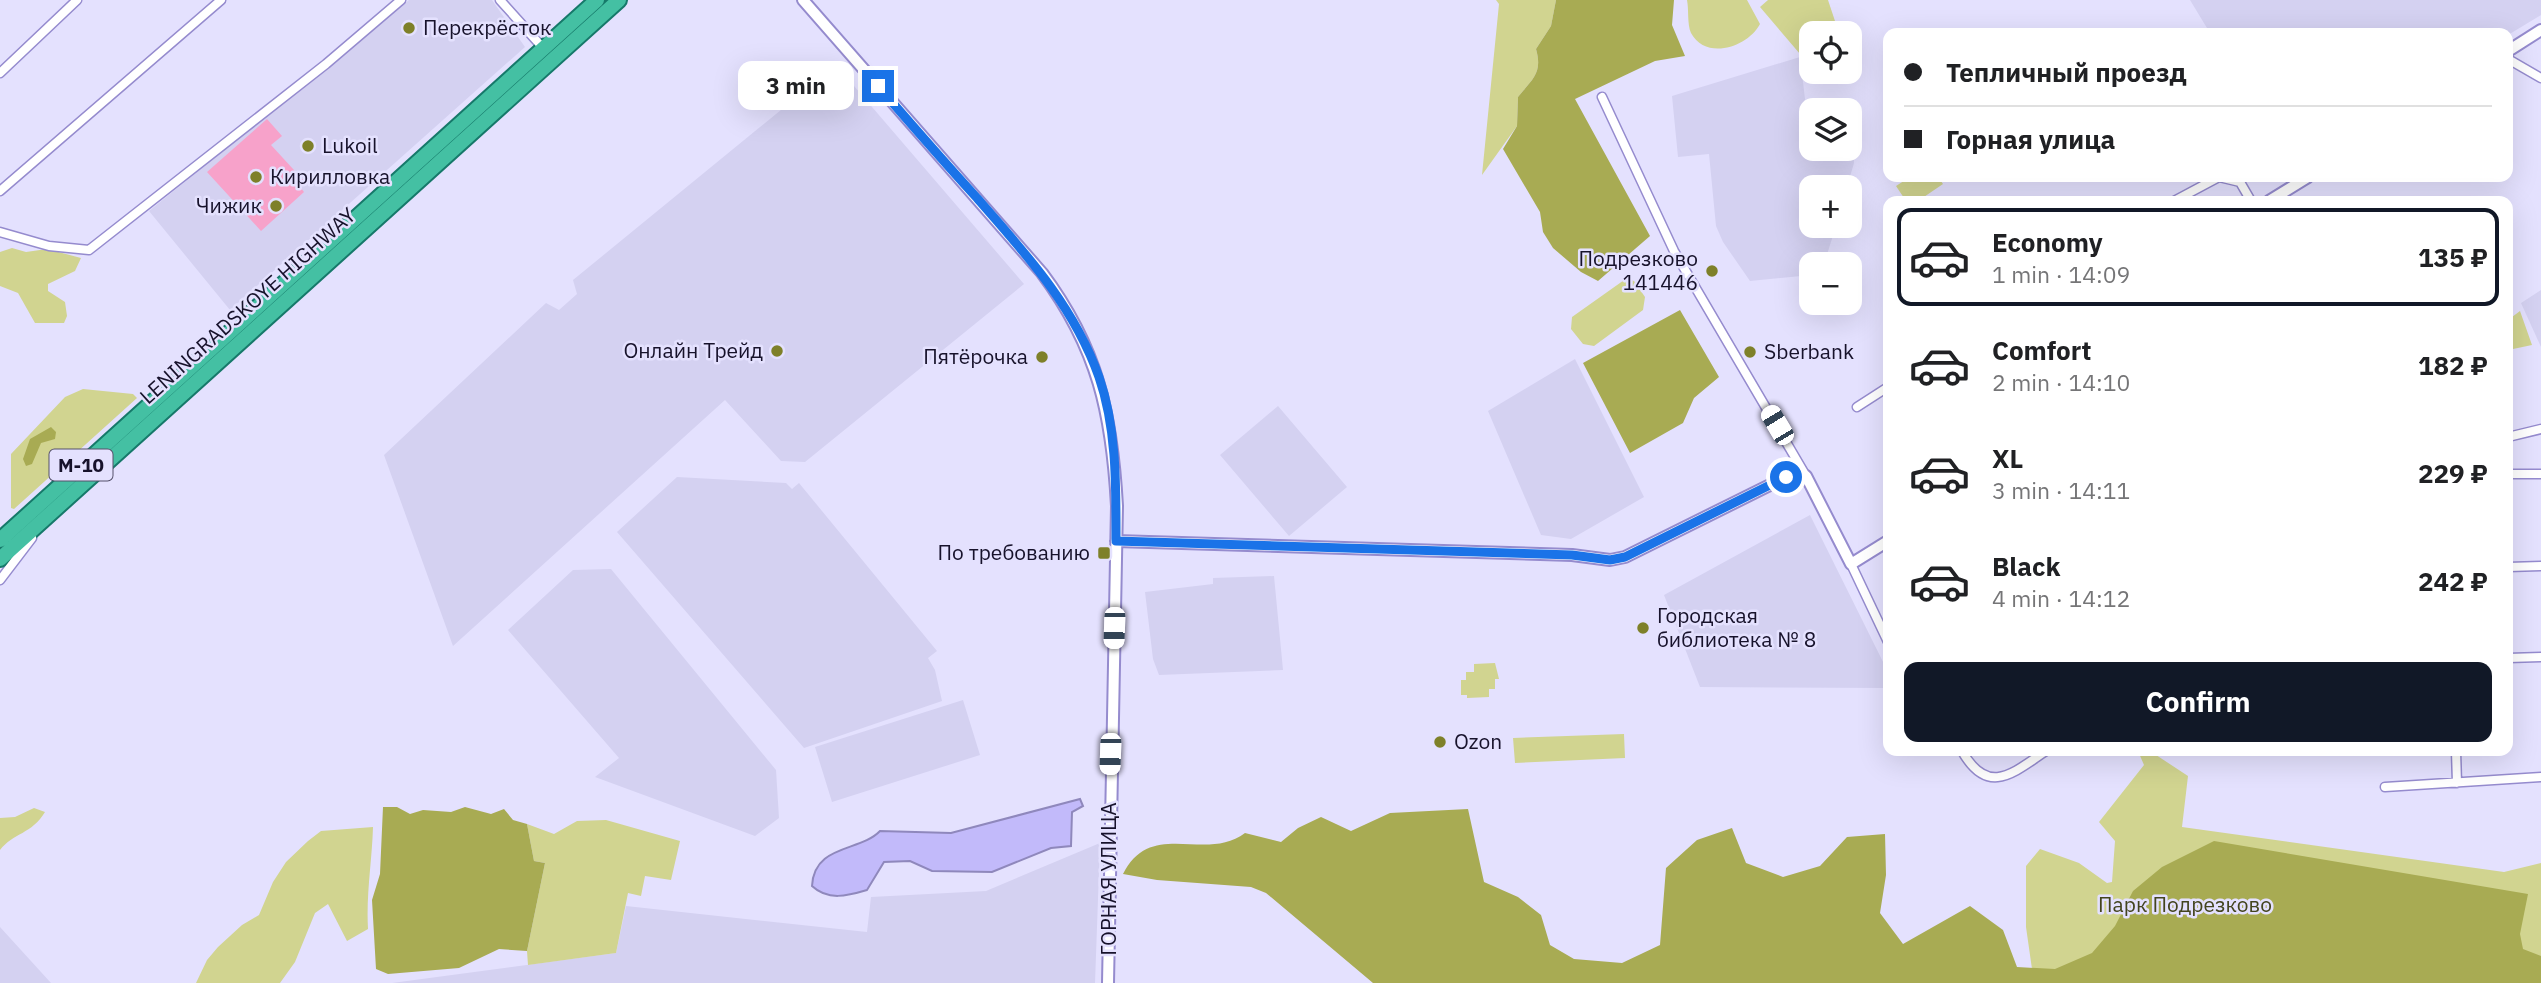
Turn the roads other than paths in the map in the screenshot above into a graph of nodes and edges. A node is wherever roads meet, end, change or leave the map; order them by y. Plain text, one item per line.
1 (77, 0) edge
2 (221, 0) edge
3 (401, 0) edge
4 (500, 0) edge
5 (597, 0) edge
6 (619, 0) edge
7 (803, 0) edge
8 (2541, 30) edge
9 (2513, 48) edge
10 (544, 49) junction
11 (2513, 62) edge
12 (0, 73) edge
13 (2541, 78) edge
14 (1602, 97) dead end
15 (2210, 182) edge
16 (2300, 182) edge
17 (0, 191) edge
18 (2183, 196) edge
19 (2277, 196) edge
20 (0, 232) edge
21 (1883, 390) edge
22 (1857, 407) dead end
23 (2541, 429) edge
24 (2513, 436) edge
25 (2513, 474) edge
26 (2541, 474) edge
27 (1806, 476) junction
28 (57, 509) junction
29 (0, 540) edge
30 (1116, 541) junction
31 (1883, 544) edge
32 (0, 559) edge
33 (1851, 564) junction
34 (2541, 566) edge
35 (2513, 567) edge
36 (0, 580) edge
37 (1883, 631) edge
38 (2541, 657) edge
39 (2513, 658) edge
40 (1965, 756) edge
41 (2038, 756) edge
42 (2456, 756) edge
43 (2541, 777) edge
44 (2456, 783) junction
45 (2385, 787) dead end
46 (1108, 983) edge

1 - 12 street
2 - 17 street
3 - 20 street
4 - 10 street
5 - 10 highway, LENINGRADSKOYE HIGHWAY / М-10
6 - 28 highway, LENINGRADSKOYE HIGHWAY / М-10
7 - 30 street, ГОРНАЯ УЛИЦА
8 - 9 street
10 - 29 highway, LENINGRADSKOYE HIGHWAY / М-10
11 - 13 street
14 - 27 street
15 - 18 street
16 - 19 street
21 - 22 street
23 - 24 street
25 - 26 street
27 - 30 street
27 - 33 street
28 - 32 highway, LENINGRADSKOYE HIGHWAY / М-10
28 - 36 street
30 - 46 street, ГОРНАЯ УЛИЦА
31 - 33 street
33 - 37 street
34 - 35 street
38 - 39 street
40 - 41 street
42 - 44 street
43 - 44 street
44 - 45 street

